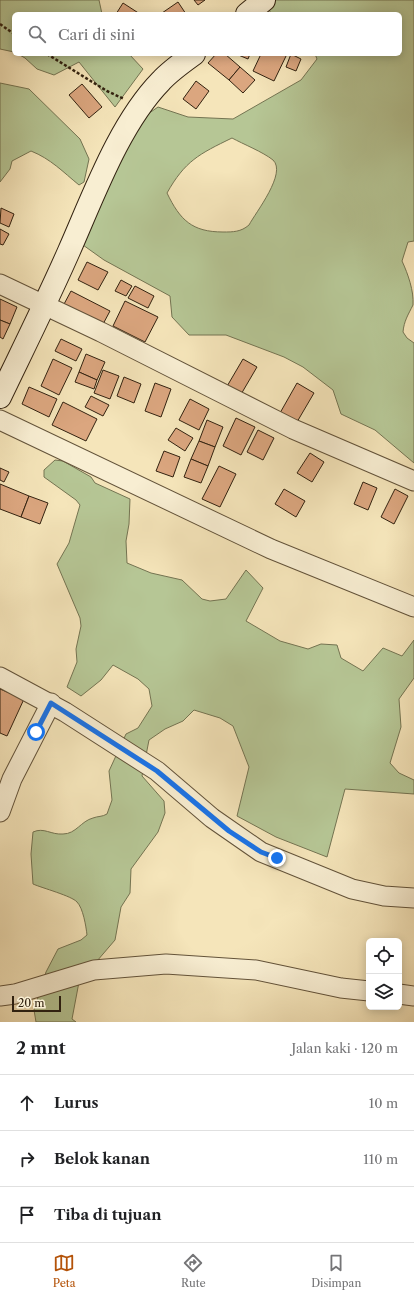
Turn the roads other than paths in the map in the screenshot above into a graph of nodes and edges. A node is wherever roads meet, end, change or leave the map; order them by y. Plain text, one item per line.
1 (264, 0) edge
2 (249, 12) edge
3 (191, 56) edge
4 (0, 284) edge
5 (44, 305) junction
6 (0, 398) edge
7 (0, 420) edge
8 (414, 481) edge
9 (414, 607) edge
10 (0, 677) edge
11 (51, 703) junction
12 (1, 806) edge
13 (414, 898) edge
14 (366, 990) edge
15 (402, 994) edge
16 (0, 996) edge
17 (414, 996) edge

1 - 2 main road
3 - 5 main road
4 - 5 street
5 - 6 main road
5 - 8 street
7 - 9 street
10 - 11 street
11 - 12 street
11 - 13 street
14 - 16 street
15 - 17 street

